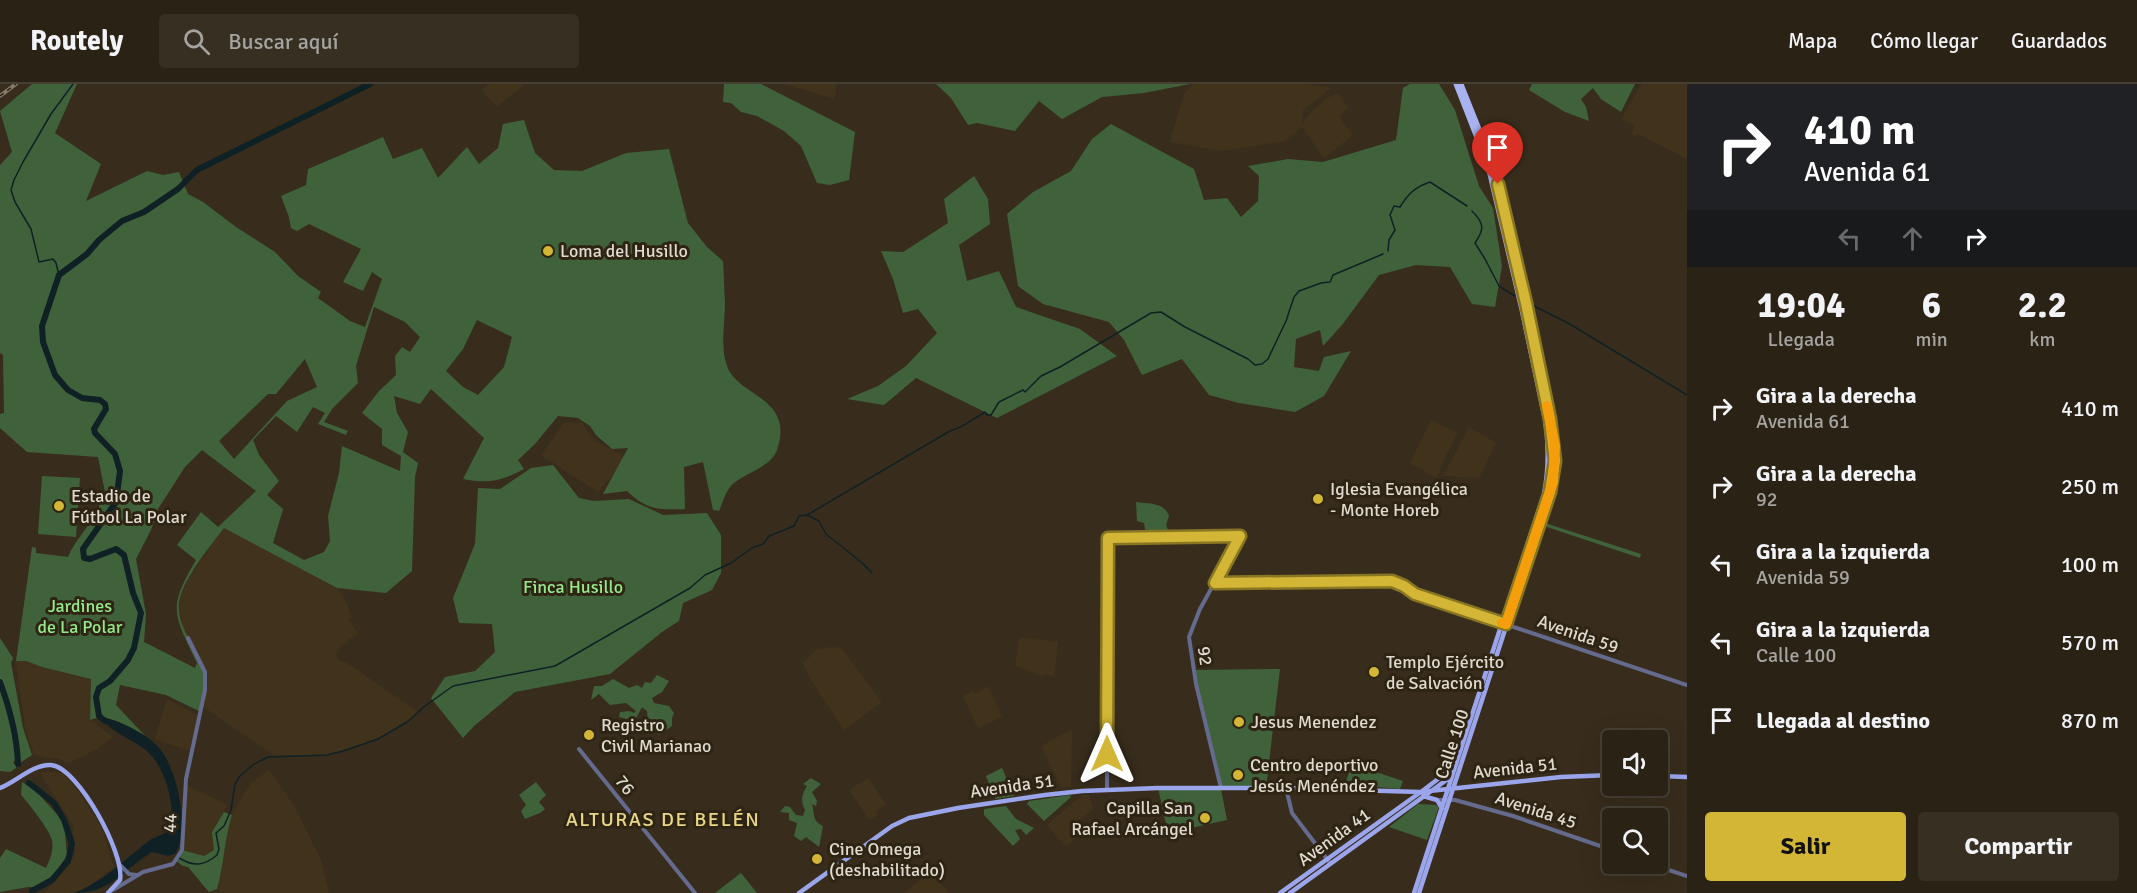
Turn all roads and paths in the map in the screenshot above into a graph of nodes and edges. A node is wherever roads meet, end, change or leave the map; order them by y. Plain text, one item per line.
1 (1456, 84) edge
2 (1461, 84) edge
3 (1547, 419) junction
4 (1215, 583) junction
5 (1504, 623) junction
6 (188, 638) dead end
7 (1687, 685) edge
8 (579, 749) dead end
9 (1458, 758) junction
10 (1459, 770) junction
11 (1453, 775) junction
12 (1602, 775) edge
13 (1668, 776) edge
14 (1687, 777) edge
15 (1466, 787) junction
16 (0, 788) edge
17 (1221, 788) junction
18 (1286, 788) junction
19 (1451, 789) junction
20 (1107, 790) junction
21 (1432, 790) junction
22 (1402, 792) junction
23 (1420, 794) junction
24 (1436, 799) junction
25 (1448, 800) junction
26 (1402, 804) junction
27 (1414, 804) junction
28 (1441, 811) junction
29 (1602, 847) edge
30 (1328, 861) junction
31 (1668, 869) edge
32 (1687, 876) edge
33 (124, 877) junction
34 (109, 892) edge
35 (695, 893) edge
36 (799, 893) edge
37 (1280, 893) edge
38 (1290, 893) edge
39 (1414, 893) edge
40 (1419, 893) edge

1 - 3 highway, Calle 100
2 - 3 highway, Calle 100
3 - 5 main road, Calle 100
4 - 5 street, Avenida 59
4 - 17 street, 92
4 - 20 street, 92
5 - 7 street, Avenida 59
5 - 9 main road, Calle 100
5 - 10 main road, Calle 100
6 - 33 street, 44
8 - 35 street, 76
9 - 11 main road, Calle 100
9 - 23 main road, Avenida 41
10 - 11 main road
10 - 15 main road
10 - 19 main road, Calle 100
11 - 19 main road, Calle 100
11 - 21 main road
12 - 15 main road, Avenida 51
13 - 14 main road
15 - 19 main road, Avenida 51
16 - 33 main road
17 - 18 main road, Avenida 51
17 - 20 main road, Avenida 51
18 - 22 main road, Avenida 51
18 - 30 street
19 - 21 main road, Avenida 51
19 - 25 main road, Calle 100
20 - 36 main road, Avenida 51
21 - 23 main road, Avenida 51
22 - 23 main road, Avenida 51
22 - 26 main road
23 - 24 main road
23 - 26 main road, Avenida 41
23 - 27 main road, Avenida 41
24 - 25 street, Avenida 45
24 - 27 main road
24 - 28 main road
25 - 28 main road, Calle 100
25 - 29 street, Avenida 45
25 - 40 main road, Calle 100
26 - 30 main road, Avenida 41
27 - 30 main road, Avenida 41
28 - 39 main road, Calle 100
30 - 37 main road, Avenida 41
30 - 38 main road, Avenida 41
31 - 32 street
33 - 34 main road
33 - 34 street, 44

